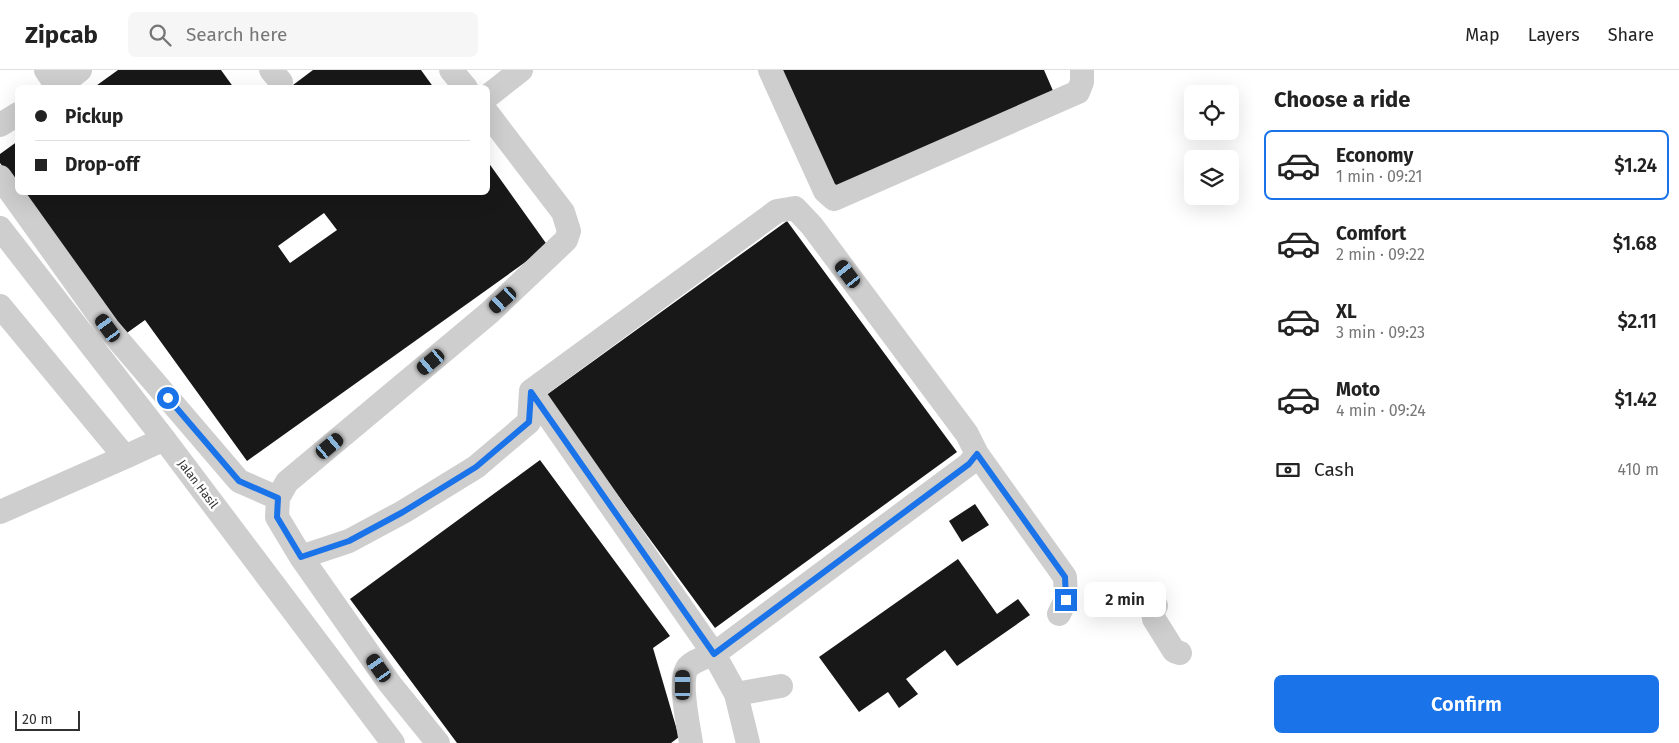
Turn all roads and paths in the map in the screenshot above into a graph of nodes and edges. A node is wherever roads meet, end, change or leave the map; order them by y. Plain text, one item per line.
1 (46, 70) edge
2 (80, 70) edge
3 (451, 70) edge
4 (521, 70) edge
5 (770, 70) edge
6 (1082, 70) edge
7 (56, 85) edge
8 (60, 85) edge
9 (464, 85) edge
10 (490, 94) edge
11 (15, 116) edge
12 (490, 117) edge
13 (0, 125) edge
14 (0, 177) edge
15 (0, 228) edge
16 (0, 306) edge
17 (531, 392) junction
18 (164, 439) junction
19 (977, 454) junction
20 (125, 457) junction
21 (278, 498) junction
22 (0, 512) edge
23 (301, 557) junction
24 (1156, 606) dead end
25 (1060, 614) dead end
26 (1180, 652) dead end
27 (714, 654) junction
28 (782, 686) dead end
29 (736, 694) junction
30 (393, 743) edge
31 (438, 743) edge
32 (691, 743) edge
33 (748, 743) edge

1 - 7 street
2 - 8 street
3 - 9 street
4 - 10 street
5 - 6 street
11 - 13 street
12 - 21 street
14 - 21 street
15 - 18 street, Jalan Hasil
16 - 20 street
17 - 19 street
17 - 23 street
17 - 27 street
18 - 20 street
18 - 30 street, Jalan Hasil
19 - 25 street
19 - 27 street
20 - 22 street
21 - 23 street
23 - 31 street
24 - 26 street
27 - 29 street
27 - 32 street
28 - 29 street
29 - 33 street

